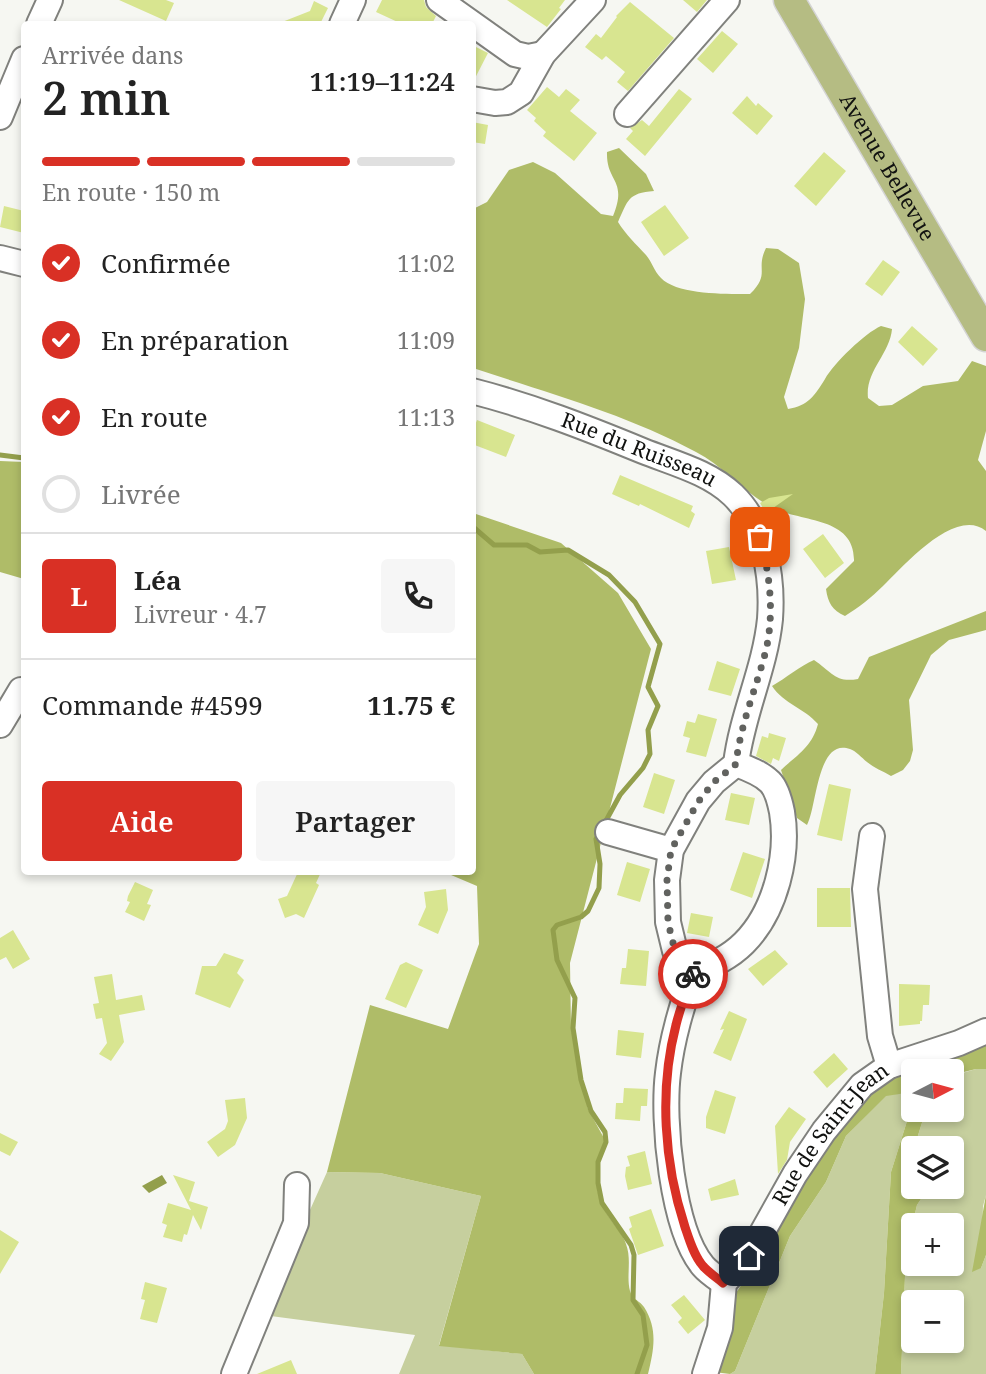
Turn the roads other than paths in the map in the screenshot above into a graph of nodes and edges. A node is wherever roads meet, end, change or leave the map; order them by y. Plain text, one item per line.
1 (50, 0) edge
2 (353, 0) edge
3 (439, 0) edge
4 (593, 0) edge
5 (727, 0) edge
6 (789, 0) edge
7 (40, 21) edge
8 (343, 21) edge
9 (469, 21) edge
10 (476, 26) edge
11 (543, 54) junction
12 (21, 67) edge
13 (476, 100) edge
14 (627, 114) dead end
15 (0, 117) edge
16 (0, 258) edge
17 (21, 263) edge
18 (986, 337) edge
19 (476, 392) edge
20 (21, 690) dead end
21 (0, 725) edge
22 (736, 764) junction
23 (608, 832) dead end
24 (872, 836) dead end
25 (671, 850) junction
26 (693, 974) junction
27 (986, 1031) edge
28 (889, 1066) junction
29 (297, 1185) dead end
30 (723, 1283) junction
31 (234, 1374) edge
32 (705, 1374) edge

1 - 7 street
2 - 8 street
3 - 9 street
4 - 11 street
5 - 14 street
6 - 18 main road, Avenue Bellevue
10 - 11 street
11 - 13 street
12 - 15 street
16 - 17 street
19 - 22 street, Rue du Ruisseau
20 - 21 street
22 - 25 street
22 - 26 street
23 - 25 street
24 - 28 street
25 - 26 street
26 - 30 street
27 - 28 street, Rue de Saint-Jean
28 - 30 street, Rue de Saint-Jean
29 - 31 street
30 - 32 street

